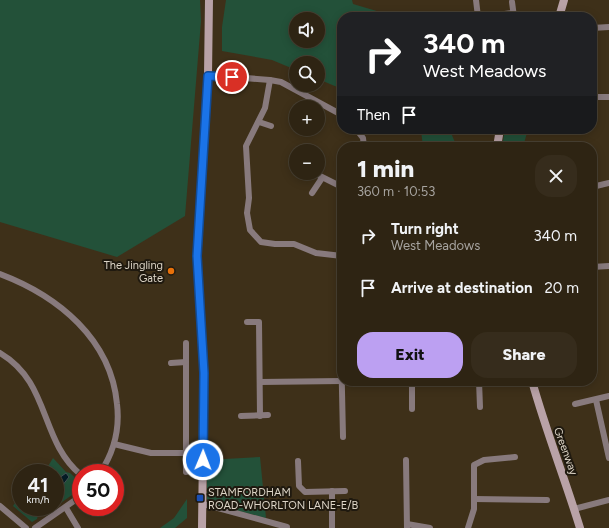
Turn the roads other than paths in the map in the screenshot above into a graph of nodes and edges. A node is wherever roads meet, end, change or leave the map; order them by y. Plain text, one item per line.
1 (209, 0) edge
2 (476, 0) edge
3 (564, 0) edge
4 (512, 2) dead end
5 (477, 12) edge
6 (514, 12) edge
7 (560, 12) edge
8 (609, 27) edge
9 (597, 28) edge
10 (208, 76) junction
11 (270, 80) junction
12 (597, 97) edge
13 (609, 97) edge
14 (337, 113) edge
15 (259, 122) junction
16 (271, 126) dead end
17 (325, 179) edge
18 (321, 180) edge
19 (609, 183) edge
20 (337, 185) edge
21 (597, 186) edge
22 (312, 193) dead end
23 (337, 255) edge
24 (609, 266) edge
25 (597, 267) edge
26 (0, 274) edge
27 (247, 322) dead end
28 (186, 343) dead end
29 (1, 355) edge
30 (186, 362) junction
31 (171, 363) dead end
32 (337, 381) edge
33 (260, 382) junction
34 (342, 386) edge
35 (412, 386) edge
36 (479, 386) edge
37 (533, 386) edge
38 (609, 396) edge
39 (596, 400) junction
40 (575, 404) dead end
41 (480, 407) dead end
42 (412, 409) dead end
43 (268, 415) dead end
44 (241, 416) dead end
45 (260, 416) junction
46 (342, 438) dead end
47 (114, 444) junction
48 (186, 453) junction
49 (515, 457) dead end
50 (609, 458) edge
51 (406, 460) dead end
52 (298, 461) dead end
53 (104, 464) edge
54 (72, 467) edge
55 (186, 472) dead end
56 (332, 491) junction
57 (345, 491) dead end
58 (474, 499) junction
59 (547, 500) dead end
60 (609, 500) edge
61 (72, 503) edge
62 (203, 504) junction
63 (0, 506) edge
64 (66, 508) junction
65 (574, 509) junction
66 (407, 526) edge
67 (287, 527) dead end
68 (26, 528) edge
69 (35, 528) edge
70 (78, 528) edge
71 (202, 528) edge
72 (332, 528) edge
73 (430, 528) edge
74 (468, 528) edge
75 (580, 528) edge

1 - 10 main road
2 - 5 street
3 - 7 main road
4 - 6 street
8 - 9 street
10 - 11 street
10 - 62 main road
11 - 14 street
11 - 15 street
12 - 13 street
15 - 16 street
15 - 23 street
17 - 20 street
18 - 22 street
19 - 21 street
24 - 25 street
26 - 47 street
27 - 33 street
28 - 30 street
29 - 54 street
30 - 31 street
30 - 48 street
32 - 33 street
33 - 45 street
34 - 46 street
35 - 42 street
36 - 41 street
37 - 65 main road, Greenway
38 - 39 street
39 - 40 street
39 - 50 street
43 - 45 street
44 - 45 street
47 - 48 street
47 - 53 street
48 - 55 street
49 - 58 street
51 - 66 street
52 - 56 street
56 - 57 street
56 - 72 street
58 - 59 street
58 - 74 street
60 - 65 street
61 - 64 street
62 - 67 street
62 - 71 main road
63 - 68 street
64 - 69 street
64 - 70 street
65 - 75 main road, Greenway
66 - 73 street

